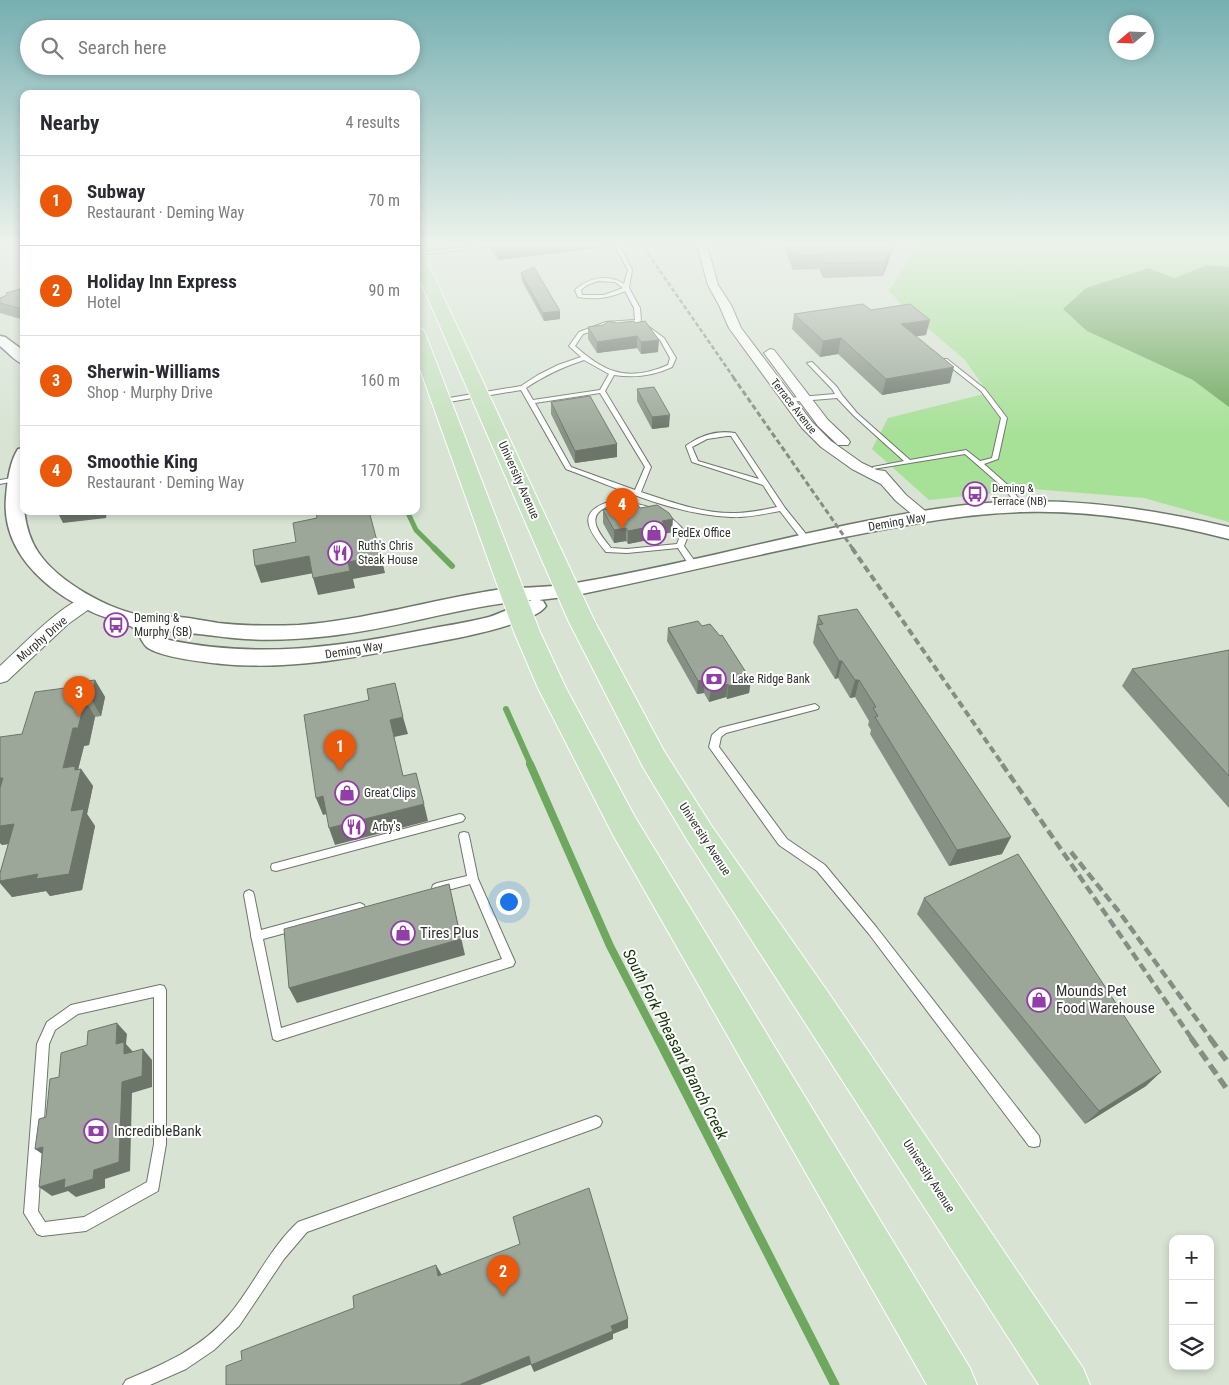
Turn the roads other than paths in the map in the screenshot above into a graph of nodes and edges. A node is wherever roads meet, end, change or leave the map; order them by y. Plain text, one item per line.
1 (440, 307) edge
2 (636, 307) edge
3 (726, 307) edge
4 (727, 307) edge
5 (638, 322) junction
6 (0, 340) edge
7 (420, 343) edge
8 (937, 354) edge
9 (20, 356) edge
10 (585, 358) junction
11 (810, 364) dead end
12 (612, 373) junction
13 (523, 388) junction
14 (602, 391) junction
15 (481, 395) junction
16 (838, 396) junction
17 (803, 398) junction
18 (442, 400) junction
19 (788, 400) junction
20 (531, 402) junction
21 (20, 460) edge
22 (909, 462) junction
23 (979, 463) junction
24 (875, 468) junction
25 (9, 481) edge
26 (888, 482) junction
27 (764, 483) junction
28 (638, 492) junction
29 (1020, 506) junction
30 (782, 509) junction
31 (924, 517) junction
32 (1229, 533) edge
33 (806, 539) junction
34 (680, 546) junction
35 (692, 563) junction
36 (569, 591) junction
37 (86, 603) junction
38 (518, 605) junction
39 (0, 676) edge
40 (815, 707) dead end
41 (460, 818) dead end
42 (464, 836) dead end
43 (276, 867) dead end
44 (473, 878) junction
45 (426, 891) edge
46 (249, 895) dead end
47 (369, 906) edge
48 (256, 936) junction
49 (74, 1010) joint
50 (596, 1122) dead end
51 (1034, 1141) dead end
52 (132, 1385) edge
53 (953, 1385) edge
54 (1066, 1385) edge

1 - 15 main road, University Avenue
2 - 5 lane
3 - 19 street, Terrace Avenue
4 - 17 street, Terrace Avenue
5 - 10 lane
5 - 12 lane
6 - 9 street
7 - 18 main road
8 - 23 lane
10 - 12 lane
10 - 13 lane
11 - 16 lane
12 - 14 lane
13 - 15 lane
13 - 20 lane
14 - 20 lane
14 - 28 lane
15 - 18 lane
15 - 36 main road, University Avenue
16 - 17 lane
16 - 22 lane
17 - 19 lane
17 - 24 street, Terrace Avenue
18 - 38 main road
19 - 26 street, Terrace Avenue
20 - 28 lane
21 - 25 street, Deming Way
22 - 23 lane
22 - 24 lane
23 - 29 lane
24 - 26 street, Terrace Avenue
25 - 37 street, Deming Way
26 - 31 street, Terrace Avenue
27 - 27 lane
27 - 30 lane
28 - 30 lane
29 - 31 street, Deming Way
29 - 32 street, Deming Way
30 - 33 lane
31 - 33 street, Deming Way
33 - 35 street, Deming Way
34 - 34 lane
34 - 35 lane
35 - 36 street, Deming Way
36 - 38 street, Deming Way
36 - 54 main road, University Avenue
37 - 38 street, Deming Way
37 - 39 street, Murphy Drive
38 - 53 main road
40 - 51 lane
41 - 43 lane
42 - 44 lane
44 - 45 lane
44 - 48 lane
46 - 48 lane
47 - 48 lane
49 - 49 lane
50 - 52 lane

